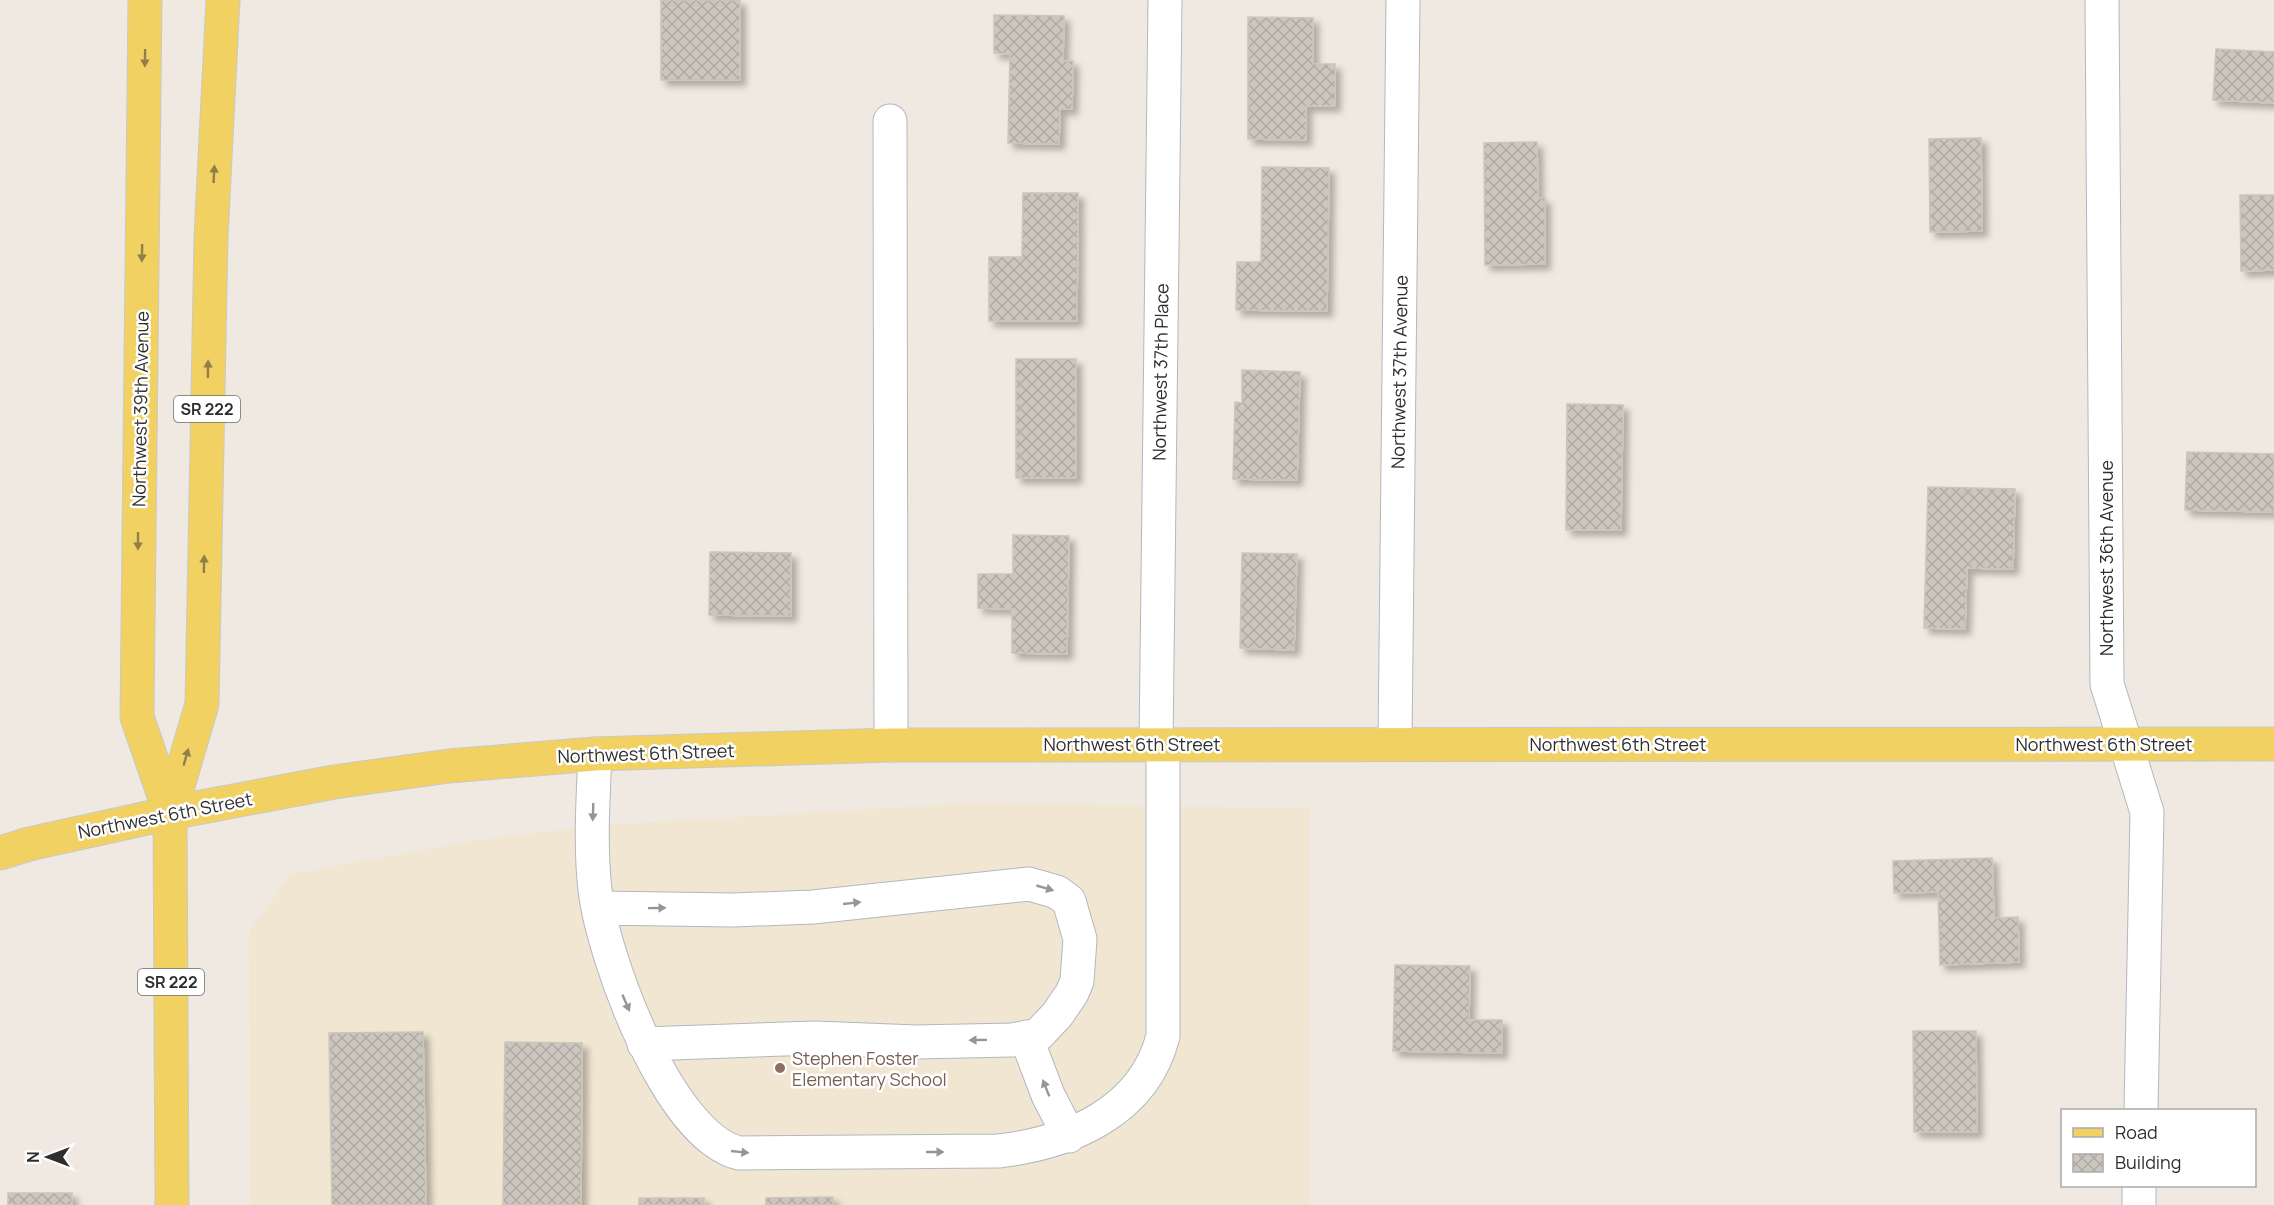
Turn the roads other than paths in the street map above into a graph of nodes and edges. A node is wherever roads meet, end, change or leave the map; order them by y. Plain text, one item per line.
1 (145, 0) edge
2 (223, 0) edge
3 (1165, 0) edge
4 (1403, 0) edge
5 (2102, 0) edge
6 (890, 121) dead end
7 (1160, 744) junction
8 (1395, 744) junction
9 (2274, 744) edge
10 (891, 745) junction
11 (2127, 745) junction
12 (595, 754) junction
13 (170, 813) junction
14 (0, 853) edge
15 (599, 908) junction
16 (1026, 1037) junction
17 (644, 1044) junction
18 (2141, 1109) edge
19 (1069, 1136) junction
20 (2139, 1187) edge
21 (172, 1205) edge
22 (2139, 1205) edge

1 -> 13 main road, Northwest 39th Avenue / SR 222
13 -> 2 main road, Northwest 39th Avenue / SR 222
3 - 7 street, Northwest 37th Place
4 - 8 street, Northwest 37th Avenue
5 - 11 street, Northwest 36th Avenue
6 - 10 street
7 - 8 main road, Northwest 6th Street
7 - 10 main road, Northwest 6th Street
7 - 19 street, Northwest 37th Place
8 - 11 main road, Northwest 6th Street
9 - 11 main road, Northwest 6th Street
10 - 12 main road, Northwest 6th Street
11 - 18 street, Northwest 36th Avenue
12 - 13 main road, Northwest 6th Street
12 -> 15 street, Northwest 37th Place
13 - 14 main road, Northwest 6th Street
13 - 21 main road, Northwest 39th Avenue / SR 222
15 -> 16 street
15 -> 17 street, Northwest 37th Place
16 -> 17 street
19 -> 16 street
17 -> 19 street, Northwest 37th Place
20 - 22 street

